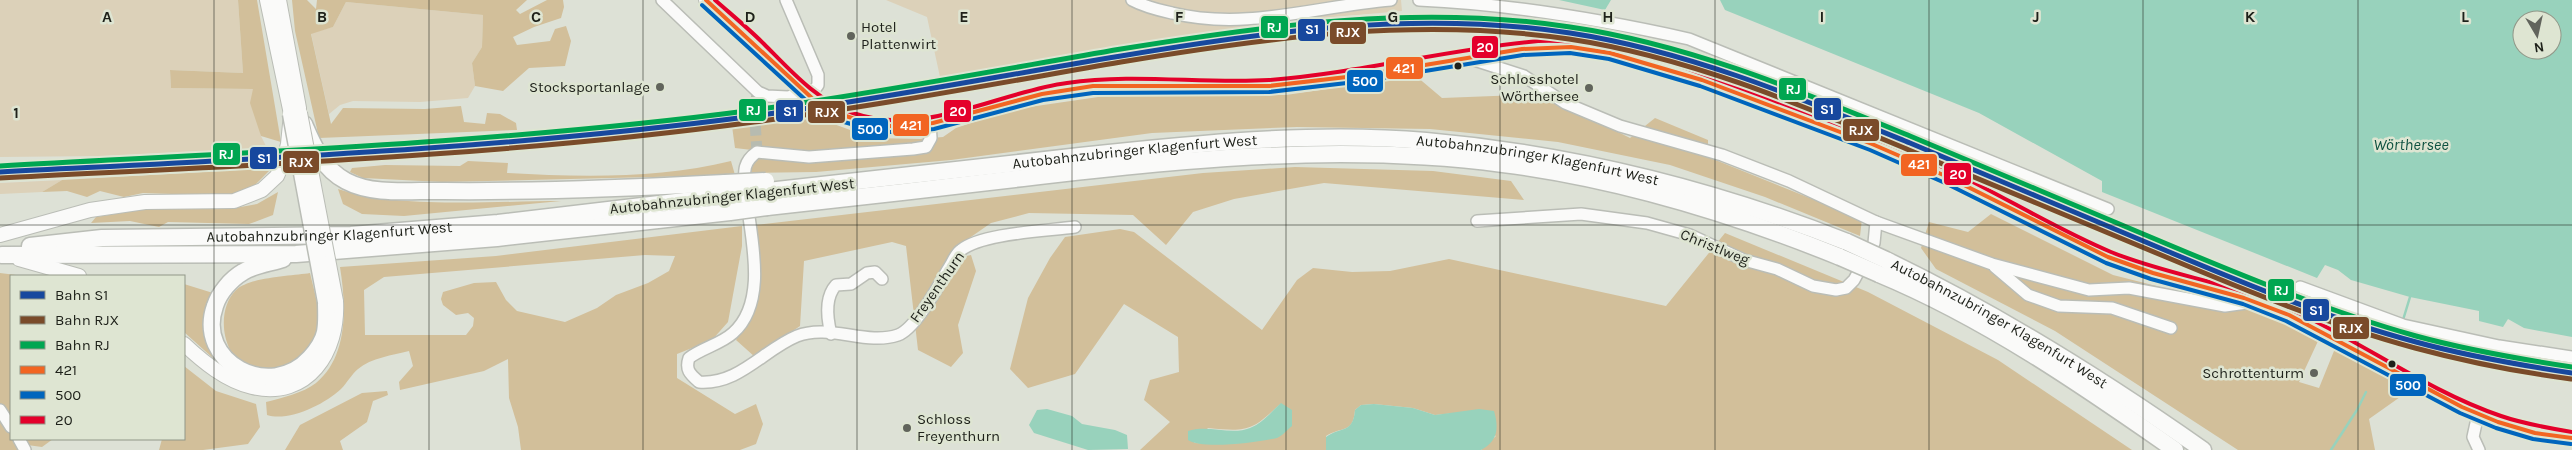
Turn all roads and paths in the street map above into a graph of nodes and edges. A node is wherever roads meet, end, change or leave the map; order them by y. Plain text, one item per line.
1 (267, 0) edge
2 (279, 0) edge
3 (662, 0) edge
4 (714, 0) edge
5 (786, 0) edge
6 (1132, 0) edge
7 (1391, 0) edge
8 (1419, 0) edge
9 (1468, 58) junction
10 (294, 108) junction
11 (930, 123) junction
12 (767, 193) junction
13 (728, 197) junction
14 (2108, 209) dead end
15 (1477, 221) dead end
16 (1876, 222) junction
17 (1075, 226) dead end
18 (0, 235) edge
19 (1843, 249) junction
20 (1, 253) edge
21 (296, 254) junction
22 (1992, 264) junction
23 (1882, 267) junction
24 (76, 275) edge
25 (882, 279) dead end
26 (2300, 286) dead end
27 (331, 302) junction
28 (2255, 302) junction
29 (2171, 328) dead end
30 (831, 334) junction
31 (185, 345) edge
32 (2572, 357) edge
33 (0, 410) edge
34 (2478, 414) junction
35 (10, 425) edge
36 (2572, 438) edge
37 (2175, 450) edge
38 (2203, 450) edge
39 (2479, 450) edge

1 - 10 main road
2 - 10 main road
3 - 5 street
4 - 11 main road, bridge
6 - 7 street
8 - 14 street
9 - 11 main road
9 - 16 street
9 - 28 main road
10 - 13 highway, bridge
10 - 18 main road, bridge
10 - 27 highway, bridge
11 - 30 street, Freyenthurn
12 - 13 highway, Autobahnzubringer Klagenfurt West, bridge
12 - 13 highway, bridge
12 - 19 highway, Autobahnzubringer Klagenfurt West
12 - 19 highway, Autobahnzubringer Klagenfurt West
13 - 20 highway, Autobahnzubringer Klagenfurt West
13 - 21 highway, Autobahnzubringer Klagenfurt West
15 - 16 street, Christlweg
16 - 22 street
17 - 30 street, Freyenthurn
19 - 23 highway, Autobahnzubringer Klagenfurt West, bridge
20 - 21 highway, Autobahnzubringer Klagenfurt West
20 - 24 main road
21 - 27 highway
22 - 28 street
22 - 29 street
23 - 37 highway, Autobahnzubringer Klagenfurt West
23 - 38 highway, Autobahnzubringer Klagenfurt West
25 - 30 street
26 - 32 street
27 - 31 main road
28 - 34 main road
33 - 35 street
34 - 36 main road
34 - 39 street

